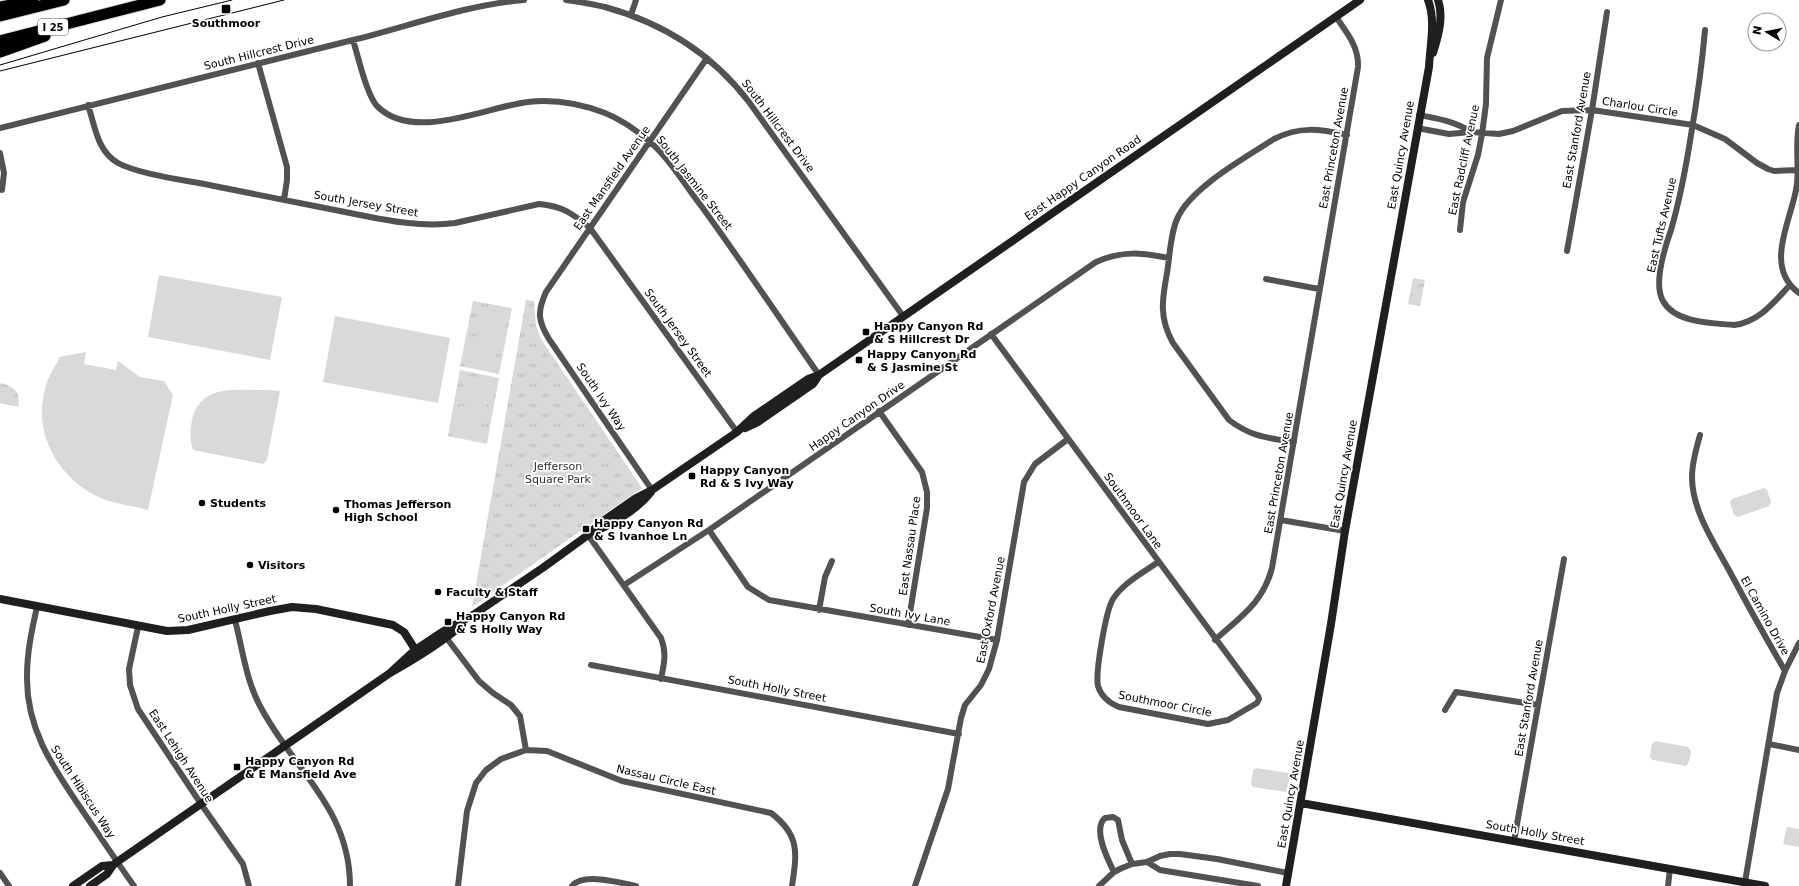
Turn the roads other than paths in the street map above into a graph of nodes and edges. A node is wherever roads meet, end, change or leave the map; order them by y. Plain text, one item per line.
1 (40, 0) edge
2 (64, 0) edge
3 (160, 0) edge
4 (524, 0) edge
5 (566, 0) edge
6 (636, 0) edge
7 (1360, 0) edge
8 (1428, 0) edge
9 (1438, 0) edge
10 (1501, 0) edge
11 (0, 6) edge
12 (1606, 12) dead end
13 (105, 13) junction
14 (631, 15) junction
15 (0, 16) edge
16 (1336, 17) junction
17 (1705, 30) dead end
18 (353, 40) junction
19 (0, 41) edge
20 (0, 52) edge
21 (707, 58) junction
22 (258, 63) junction
23 (1429, 67) junction
24 (88, 105) junction
25 (1592, 110) junction
26 (1419, 115) junction
27 (1693, 125) junction
28 (1799, 125) edge
29 (0, 128) edge
30 (1417, 128) junction
31 (1471, 132) junction
32 (1482, 134) junction
33 (1347, 135) junction
34 (649, 141) junction
35 (0, 154) edge
36 (1798, 170) junction
37 (2, 190) dead end
38 (284, 200) junction
39 (590, 228) junction
40 (1460, 230) dead end
41 (1567, 251) dead end
42 (1169, 258) junction
43 (1266, 279) dead end
44 (1790, 285) junction
45 (1319, 289) junction
46 (1799, 293) edge
47 (539, 312) joint
48 (903, 316) junction
49 (991, 334) junction
50 (819, 375) junction
51 (879, 411) junction
52 (737, 432) junction
53 (1700, 435) dead end
54 (1068, 439) junction
55 (1294, 442) junction
56 (652, 490) junction
57 (1281, 520) junction
58 (709, 530) junction
59 (1345, 531) junction
60 (588, 535) junction
61 (1564, 559) dead end
62 (832, 561) dead end
63 (1158, 562) junction
64 (624, 585) junction
65 (0, 599) edge
66 (37, 607) junction
67 (819, 610) junction
68 (235, 620) junction
69 (908, 625) junction
70 (138, 627) junction
71 (444, 635) junction
72 (997, 640) junction
73 (1215, 640) junction
74 (1799, 643) edge
75 (417, 653) junction
76 (591, 665) dead end
77 (1785, 671) junction
78 (661, 679) junction
79 (1259, 699) joint
80 (1538, 704) junction
81 (1445, 710) dead end
82 (959, 734) junction
83 (1769, 744) junction
84 (285, 746) junction
85 (526, 750) junction
86 (1799, 750) edge
87 (1300, 803) junction
88 (201, 804) junction
89 (1514, 841) junction
90 (1147, 862) junction
91 (115, 864) junction
92 (1132, 864) junction
93 (1670, 869) junction
94 (1114, 872) junction
95 (0, 873) edge
96 (1288, 873) junction
97 (1745, 882) junction
98 (9, 886) edge
99 (73, 886) edge
100 (90, 886) edge
101 (134, 886) edge
102 (249, 886) edge
103 (350, 886) edge
104 (458, 886) edge
105 (572, 886) edge
106 (636, 886) edge
107 (792, 886) edge
108 (915, 886) edge
109 (1099, 886) edge
110 (1258, 886) edge
111 (1286, 886) edge
112 (1668, 886) edge
113 (1765, 886) edge

1 - 11 highway
2 - 15 highway, I 25
3 - 13 highway, I 25
4 - 18 street, South Hillcrest Drive
5 - 14 street, South Hillcrest Drive
6 - 14 street
7 - 16 street, East Happy Canyon Road
8 - 23 street, East Quincy Avenue
9 - 23 street, East Quincy Avenue
10 - 32 street, East Radcliff Avenue
12 - 25 street, East Stanford Avenue
13 - 19 highway, I 25
13 - 20 highway
14 - 21 street, South Hillcrest Drive
16 - 33 street, East Princeton Avenue
16 - 48 street, East Happy Canyon Road
17 - 27 street, East Tufts Avenue
18 - 22 street, South Hillcrest Drive
18 - 34 street, South Jasmine Street
21 - 34 street, East Mansfield Avenue
21 - 48 street, South Hillcrest Drive
22 - 24 street, South Hillcrest Drive
22 - 38 street
23 - 26 street, East Quincy Avenue
24 - 29 street, South Hillcrest Drive
24 - 38 street, South Jersey Street
25 - 27 street, Charlou Circle
25 - 32 street, Charlou Circle
25 - 41 street, East Stanford Avenue
26 - 30 street, East Quincy Avenue
26 - 31 street, Charlou Circle
27 - 36 street, Charlou Circle
27 - 44 street, East Tufts Avenue
28 - 36 street
30 - 31 street, Charlou Circle
30 - 59 street, East Quincy Avenue
31 - 32 street, Charlou Circle
32 - 40 street, East Radcliff Avenue
33 - 42 street
33 - 45 street, East Princeton Avenue
34 - 39 street, East Mansfield Avenue
34 - 50 street, South Jasmine Street
35 - 37 street
36 - 44 street
38 - 39 street, South Jersey Street
39 - 47 street, East Mansfield Avenue
39 - 52 street, South Jersey Street
42 - 49 street, Happy Canyon Drive
42 - 55 street
43 - 45 street
44 - 46 street
45 - 55 street, East Princeton Avenue
47 - 56 street, South Ivy Way
48 - 50 street, East Happy Canyon Road
49 - 51 street, Happy Canyon Drive
49 - 54 street, Southmoor Lane
50 - 52 street, East Happy Canyon Road
51 - 58 street, Happy Canyon Drive
51 - 69 street, East Nassau Place
52 - 56 street, East Happy Canyon Road
53 - 77 street, El Camino Drive
54 - 63 street, Southmoor Lane
54 - 72 street, East Oxford Avenue
55 - 57 street, East Princeton Avenue
56 - 60 street, East Happy Canyon Road
57 - 59 street
57 - 73 street, East Princeton Avenue
58 - 64 street, Happy Canyon Drive
58 - 67 street, South Ivy Lane
59 - 87 street, East Quincy Avenue
60 - 64 street
60 - 71 street, East Happy Canyon Road
61 - 80 street, East Stanford Avenue
62 - 67 street
63 - 73 street, Southmoor Lane
63 - 79 street, Southmoor Circle
64 - 78 street
65 - 66 street, South Holly Street
66 - 70 street, South Holly Street
66 - 91 street, South Hibiscus Way
67 - 69 street, South Ivy Lane
68 - 70 street, South Holly Street
68 - 75 street, South Holly Street
68 - 84 street
69 - 72 street, South Ivy Lane
70 - 88 street, East Lehigh Avenue
71 - 75 street, East Happy Canyon Road
71 - 85 street
72 - 82 street, East Oxford Avenue
73 - 79 street, Southmoor Lane
74 - 77 street
75 - 84 street, East Happy Canyon Road
76 - 78 street, South Holly Street
77 - 83 street, El Camino Drive
78 - 82 street, South Holly Street
80 - 81 street
80 - 89 street, East Stanford Avenue
82 - 108 street, East Oxford Avenue
83 - 86 street
83 - 97 street, El Camino Drive
84 - 88 street, East Happy Canyon Road
84 - 103 street
85 - 104 street, Nassau Circle East
85 - 107 street, Nassau Circle East
87 - 89 street, South Holly Street
87 - 96 street, East Quincy Avenue
88 - 91 street, East Happy Canyon Road
88 - 102 street, East Lehigh Avenue
89 - 93 street, South Holly Street
90 - 92 street
90 - 96 street
90 - 110 street
91 - 99 street, East Happy Canyon Road
91 - 100 street, East Happy Canyon Road
91 - 101 street, South Hibiscus Way
92 - 94 street
92 - 94 street
93 - 97 street, South Holly Street
93 - 112 street
94 - 109 street
95 - 98 street
96 - 111 street, East Quincy Avenue
97 - 113 street, South Holly Street
105 - 106 street

